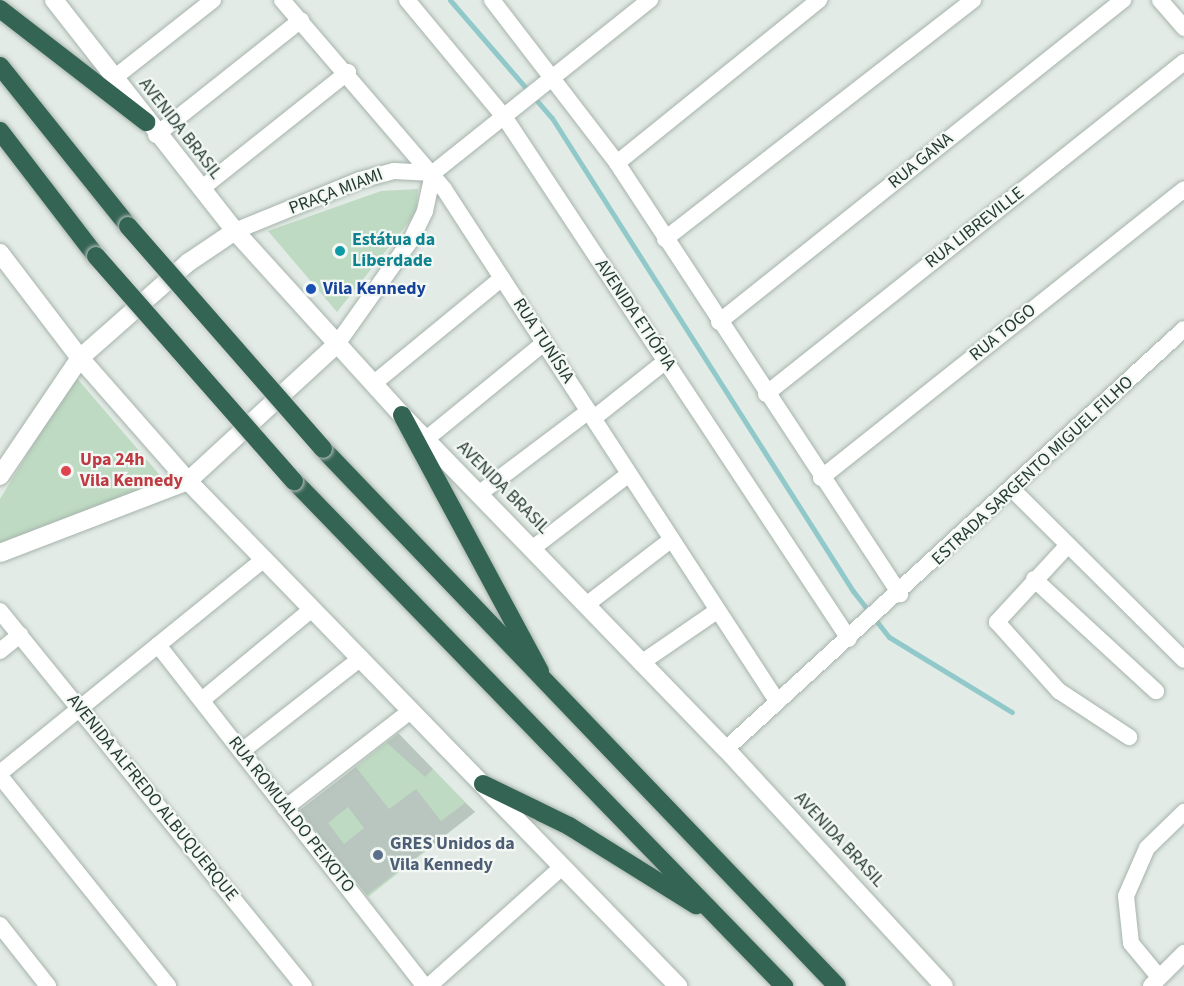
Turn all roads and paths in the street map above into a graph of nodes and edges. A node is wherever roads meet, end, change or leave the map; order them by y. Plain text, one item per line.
1 (213, 0) edge
2 (282, 0) edge
3 (407, 0) edge
4 (492, 0) edge
5 (650, 0) edge
6 (819, 0) edge
7 (973, 0) edge
8 (1123, 0) edge
9 (1160, 0) edge
10 (61, 3) edge
11 (0, 9) edge
12 (301, 20) junction
13 (1184, 28) edge
14 (1184, 62) edge
15 (0, 66) edge
16 (348, 72) junction
17 (114, 78) junction
18 (550, 81) junction
19 (509, 114) junction
20 (151, 128) junction
21 (0, 131) edge
22 (617, 163) junction
23 (433, 173) junction
24 (201, 189) junction
25 (1184, 189) edge
26 (235, 231) junction
27 (666, 239) junction
28 (4, 264) edge
29 (502, 278) junction
30 (719, 322) junction
31 (1184, 329) edge
32 (337, 344) junction
33 (544, 344) junction
34 (80, 358) junction
35 (666, 362) junction
36 (373, 384) junction
37 (766, 394) junction
38 (591, 414) junction
39 (402, 415) junction
40 (425, 440) junction
41 (629, 474) junction
42 (0, 476) edge
43 (821, 478) junction
44 (188, 481) junction
45 (1013, 490) junction
46 (480, 493) junction
47 (672, 539) junction
48 (1068, 545) junction
49 (533, 548) junction
50 (0, 553) edge
51 (264, 559) junction
52 (1034, 579) junction
53 (900, 594) junction
54 (586, 605) junction
55 (312, 609) junction
56 (718, 610) junction
57 (0, 611) edge
58 (20, 635) junction
59 (849, 639) junction
60 (158, 645) junction
61 (0, 651) edge
62 (361, 658) junction
63 (1184, 660) edge
64 (641, 663) junction
65 (1156, 691) dead end
66 (552, 694) junction
67 (202, 700) junction
68 (777, 701) junction
69 (80, 708) junction
70 (412, 710) junction
71 (1129, 738) dead end
72 (726, 749) junction
73 (242, 752) junction
74 (0, 774) edge
75 (483, 784) junction
76 (285, 808) junction
77 (1184, 812) edge
78 (562, 867) junction
79 (723, 922) junction
80 (0, 925) edge
81 (1184, 953) edge
82 (1154, 983) edge
83 (48, 986) edge
84 (168, 986) edge
85 (304, 986) edge
86 (424, 986) edge
87 (429, 986) edge
88 (678, 986) edge
89 (784, 986) edge
90 (837, 986) edge
91 (944, 986) edge

1 - 17 street
2 - 12 street, RUA TUNÍSIA
3 - 19 street, AVENIDA ETIÓPIA
4 - 18 street
5 - 18 street
6 - 22 street
7 - 27 street
8 - 30 street, RUA GANA
9 - 13 street
10 - 17 street, AVENIDA BRASIL
11 - 20 highway
12 - 16 street, RUA TUNÍSIA
12 - 20 street
14 - 37 street, RUA LIBREVILLE
15 - 66 highway, bridge
16 - 23 street, RUA TUNÍSIA
16 - 24 street
17 - 20 street, AVENIDA BRASIL
18 - 19 street
18 - 22 street
19 - 23 street
19 - 35 street, AVENIDA ETIÓPIA
20 - 24 street, AVENIDA BRASIL
21 - 79 highway, bridge
22 - 27 street
23 - 26 street, PRAÇA MIAMI
23 - 29 street, RUA TUNÍSIA
23 - 32 street
24 - 26 street, AVENIDA BRASIL
25 - 43 street, RUA TOGO
26 - 32 street, AVENIDA BRASIL
26 - 34 street, PRAÇA MIAMI
27 - 30 street
28 - 34 street
29 - 33 street, RUA TUNÍSIA
29 - 36 street
30 - 37 street
31 - 45 street, ESTRADA SARGENTO MIGUEL FILHO
32 - 36 street, AVENIDA BRASIL
32 - 44 street
33 - 38 street, RUA TUNÍSIA
33 - 40 street
34 - 42 street, PRAÇA MIAMI
34 - 44 street
35 - 38 street
35 - 59 street, AVENIDA ETIÓPIA
36 - 39 street, AVENIDA BRASIL
37 - 43 street
38 - 41 street, RUA TUNÍSIA
38 - 46 street
39 - 40 street, AVENIDA BRASIL
39 - 66 highway
40 - 46 street, AVENIDA BRASIL
41 - 47 street, RUA TUNÍSIA
41 - 49 street
43 - 53 street
44 - 50 street
44 - 51 street
45 - 48 street
45 - 53 street, ESTRADA SARGENTO MIGUEL FILHO
46 - 49 street, AVENIDA BRASIL
47 - 54 street
47 - 56 street, RUA TUNÍSIA
48 - 52 street
48 - 63 street
49 - 54 street, AVENIDA BRASIL
51 - 55 street
51 - 60 street
52 - 65 street
52 - 71 street
53 - 59 street, ESTRADA SARGENTO MIGUEL FILHO
54 - 64 street, AVENIDA BRASIL
55 - 62 street
55 - 67 street
56 - 64 street
56 - 68 street, RUA TUNÍSIA
57 - 58 street, AVENIDA ALFREDO ALBUQUERQUE
58 - 61 street
58 - 69 street, AVENIDA ALFREDO ALBUQUERQUE
59 - 68 street
60 - 67 street, RUA ROMUALDO PEIXOTO
60 - 69 street
62 - 70 street
62 - 73 street
64 - 72 street, AVENIDA BRASIL
66 - 90 highway
67 - 73 street, RUA ROMUALDO PEIXOTO
68 - 72 street
69 - 74 street
69 - 85 street, AVENIDA ALFREDO ALBUQUERQUE
70 - 75 street
70 - 76 street
72 - 91 street, AVENIDA BRASIL
73 - 76 street, RUA ROMUALDO PEIXOTO
74 - 84 street
75 - 78 street
75 - 79 highway
76 - 86 street, RUA ROMUALDO PEIXOTO
77 - 82 street
78 - 87 street
78 - 88 street
79 - 89 highway
80 - 83 street
81 - 82 street

